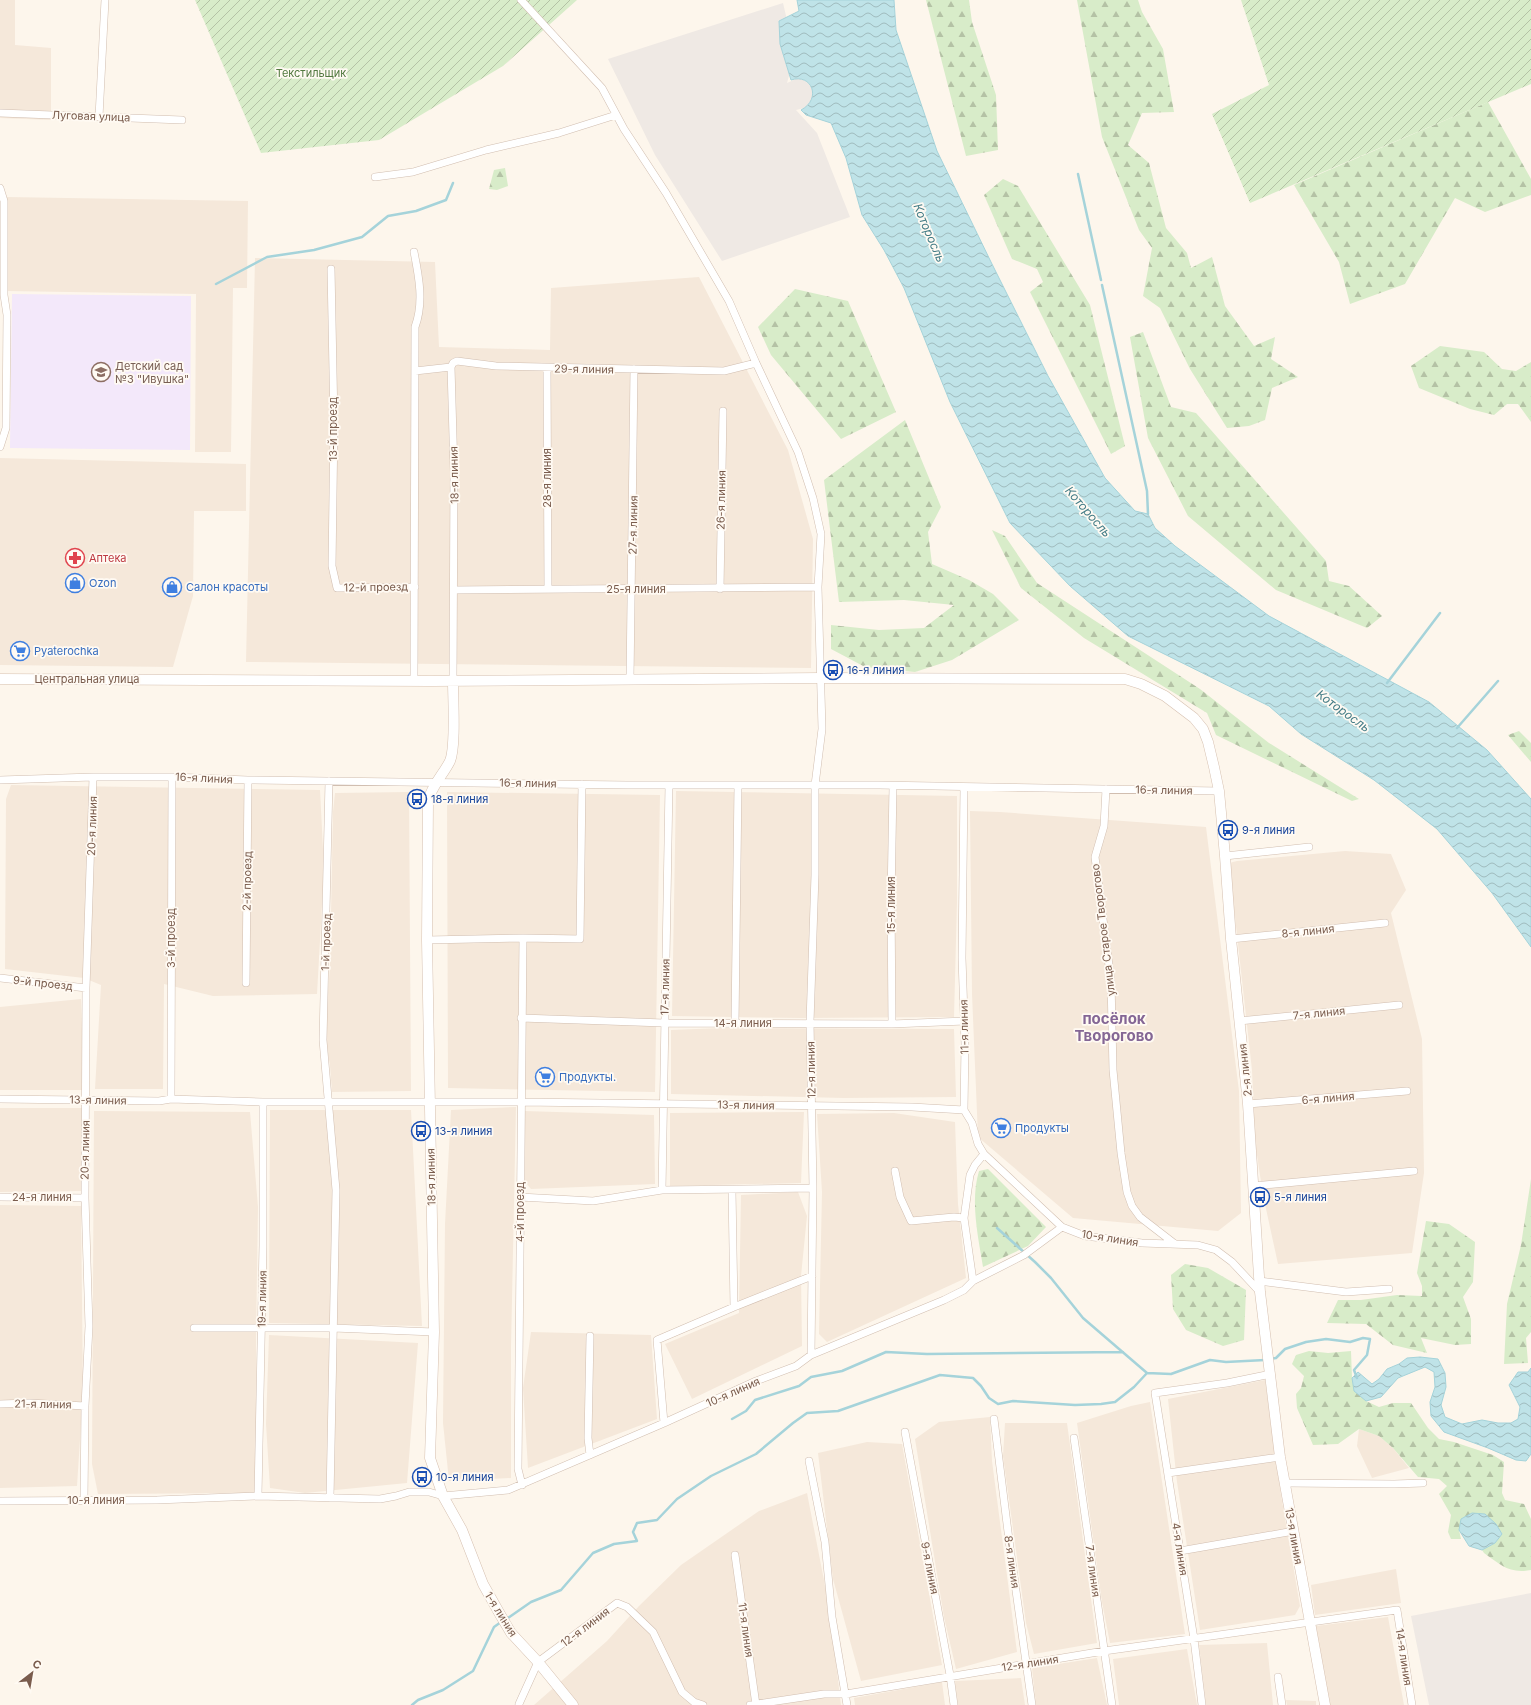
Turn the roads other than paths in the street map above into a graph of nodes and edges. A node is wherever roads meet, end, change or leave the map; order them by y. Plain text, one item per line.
1 (105, 0) edge
2 (521, 0) edge
3 (0, 113) edge
4 (616, 115) junction
5 (99, 117) junction
6 (182, 120) dead end
7 (375, 177) dead end
8 (0, 188) edge
9 (414, 252) dead end
10 (331, 269) dead end
11 (756, 363) junction
12 (451, 367) junction
13 (547, 368) junction
14 (634, 369) junction
15 (415, 371) junction
16 (723, 411) dead end
17 (0, 447) edge
18 (415, 586) junction
19 (818, 587) junction
20 (337, 588) joint
21 (548, 589) junction
22 (631, 589) junction
23 (720, 589) junction
24 (454, 590) junction
25 (821, 678) junction
26 (0, 679) edge
27 (630, 680) junction
28 (414, 681) junction
29 (453, 681) junction
30 (93, 776) junction
31 (172, 777) junction
32 (0, 780) edge
33 (248, 780) junction
34 (329, 781) junction
35 (435, 782) junction
36 (582, 784) junction
37 (669, 785) junction
38 (738, 785) junction
39 (815, 785) junction
40 (893, 786) junction
41 (964, 788) junction
42 (1106, 789) junction
43 (1219, 791) junction
44 (1309, 847) dead end
45 (1225, 856) junction
46 (1385, 923) dead end
47 (522, 938) junction
48 (1231, 939) junction
49 (427, 940) junction
50 (0, 978) edge
51 (246, 983) dead end
52 (86, 988) junction
53 (1399, 1005) dead end
54 (521, 1018) junction
55 (965, 1021) junction
56 (1240, 1021) junction
57 (810, 1022) junction
58 (664, 1023) junction
59 (735, 1023) junction
60 (892, 1024) junction
61 (1407, 1091) dead end
62 (0, 1099) edge
63 (171, 1099) junction
64 (86, 1100) junction
65 (263, 1102) junction
66 (328, 1102) junction
67 (429, 1102) junction
68 (520, 1102) junction
69 (663, 1104) junction
70 (1248, 1104) junction
71 (811, 1106) junction
72 (964, 1110) junction
73 (984, 1154) junction
74 (895, 1171) dead end
75 (1414, 1172) dead end
76 (1253, 1186) junction
77 (812, 1188) junction
78 (662, 1190) junction
79 (732, 1190) junction
80 (0, 1197) edge
81 (85, 1198) junction
82 (520, 1198) junction
83 (964, 1218) junction
84 (1062, 1227) junction
85 (1175, 1244) junction
86 (812, 1276) junction
87 (973, 1281) junction
88 (1259, 1281) junction
89 (1388, 1289) dead end
90 (1260, 1292) junction
91 (734, 1307) junction
92 (194, 1328) dead end
93 (262, 1328) junction
94 (332, 1328) junction
95 (434, 1332) junction
96 (590, 1336) dead end
97 (811, 1355) junction
98 (1270, 1370) junction
99 (0, 1404) edge
100 (85, 1406) junction
101 (994, 1419) dead end
102 (664, 1423) junction
103 (905, 1432) dead end
104 (1074, 1438) dead end
105 (590, 1455) junction
106 (1280, 1457) junction
107 (809, 1461) dead end
108 (1168, 1473) junction
109 (1285, 1483) junction
110 (1423, 1483) dead end
111 (522, 1485) junction
112 (258, 1496) junction
113 (443, 1496) junction
114 (330, 1498) junction
115 (84, 1500) junction
116 (0, 1501) edge
117 (462, 1530) joint
118 (1294, 1531) junction
119 (1180, 1551) junction
120 (735, 1555) dead end
121 (1397, 1610) joint
122 (1310, 1621) junction
123 (1194, 1639) junction
124 (1104, 1651) junction
125 (538, 1662) junction
126 (1026, 1663) junction
127 (950, 1675) junction
128 (1278, 1678) dead end
129 (846, 1694) junction
130 (519, 1704) edge
131 (573, 1705) edge
132 (703, 1705) edge
133 (754, 1705) edge
134 (848, 1705) edge
135 (954, 1705) edge
136 (1032, 1705) edge
137 (1112, 1705) edge
138 (1202, 1705) edge
139 (1282, 1705) edge
140 (1325, 1705) edge
141 (1412, 1705) edge

1 - 5 street
2 - 4 street, 12-я линия
3 - 5 street, Луговая улица
4 - 7 street
4 - 11 street, 12-я линия
5 - 6 street, Луговая улица
8 - 17 street
9 - 15 street
10 - 20 street, 13-й проезд
11 - 14 street, 29-я линия
11 - 19 street, 12-я линия
12 - 13 street, 29-я линия
12 - 15 street, 29-я линия
12 - 24 street, 18-я линия
13 - 14 street, 29-я линия
13 - 21 street, 28-я линия
14 - 22 street, 27-я линия
15 - 18 street
16 - 23 street, 26-я линия
18 - 20 street, 12-й проезд
18 - 28 street
19 - 23 street, 25-я линия
19 - 25 street, 12-я линия
21 - 22 street, 25-я линия
21 - 24 street, 25-я линия
22 - 23 street, 25-я линия
22 - 27 street, 27-я линия
24 - 29 street, 18-я линия
25 - 27 street
25 - 39 street, 12-я линия
25 - 43 street
26 - 28 street, Центральная улица
27 - 29 street
28 - 29 street
29 - 35 street, 18-я линия
30 - 31 street, 16-я линия
30 - 32 street, 16-я линия
30 - 52 street, 20-я линия
31 - 33 street, 16-я линия
31 - 63 street, 3-й проезд
33 - 34 street, 16-я линия
33 - 51 street, 2-й проезд
34 - 35 street, 16-я линия
34 - 66 street, 1-й проезд
35 - 36 street, 16-я линия
35 - 49 street, 18-я линия
36 - 37 street, 16-я линия
36 - 47 street
37 - 38 street, 16-я линия
37 - 58 street, 17-я линия
38 - 39 street, 16-я линия
38 - 59 street
39 - 40 street, 16-я линия
39 - 57 street, 12-я линия
40 - 41 street, 16-я линия
40 - 60 street, 15-я линия
41 - 42 street, 16-я линия
41 - 55 street, 11-я линия
42 - 43 street, 16-я линия
42 - 85 street, улица Старое Творогово
43 - 45 street, 2-я линия
44 - 45 street
45 - 48 street, 2-я линия
46 - 48 street, 8-я линия
47 - 49 street
47 - 54 street, 4-й проезд
48 - 56 street, 2-я линия
49 - 67 street, 18-я линия
50 - 52 street, 9-й проезд
52 - 64 street, 20-я линия
53 - 56 street, 7-я линия
54 - 58 street, 14-я линия
54 - 68 street, 4-й проезд
55 - 60 street, 14-я линия
55 - 72 street, 11-я линия
56 - 70 street, 2-я линия
57 - 59 street, 14-я линия
57 - 60 street, 14-я линия
57 - 71 street, 12-я линия
58 - 59 street, 14-я линия
58 - 69 street, 17-я линия
61 - 70 street, 6-я линия
62 - 64 street, 13-я линия
63 - 64 street, 13-я линия
63 - 65 street, 13-я линия
64 - 81 street, 20-я линия
65 - 66 street, 13-я линия
65 - 93 street, 19-я линия
66 - 67 street, 13-я линия
66 - 94 street, 1-й проезд
67 - 68 street, 13-я линия
67 - 95 street, 18-я линия
68 - 69 street, 13-я линия
68 - 82 street, 4-й проезд
69 - 71 street, 13-я линия
69 - 78 street, 17-я линия
70 - 76 street, 2-я линия
71 - 72 street, 13-я линия
71 - 77 street, 12-я линия
72 - 73 street, 11-я линия
73 - 83 street
73 - 84 street, 11-я линия
74 - 83 street
75 - 76 street
76 - 88 street, 2-я линия
77 - 79 street
77 - 86 street, 12-я линия
78 - 79 street
78 - 82 street
79 - 91 street
80 - 81 street, 24-я линия
81 - 100 street, 20-я линия
82 - 111 street, 4-й проезд
83 - 87 street
84 - 85 street, 10-я линия
84 - 87 street, 10-я линия
85 - 90 street, 10-я линия
86 - 91 street
86 - 97 street, 12-я линия
87 - 97 street, 10-я линия
88 - 89 street
88 - 90 street, 2-я линия
90 - 98 street, 2-я линия
91 - 102 street
92 - 93 street
93 - 94 street
93 - 112 street, 19-я линия
94 - 95 street
94 - 114 street, 1-й проезд
95 - 113 street, 18-я линия
96 - 105 street
97 - 102 street, 10-я линия
98 - 106 street, 13-я линия
98 - 108 street, 4-я линия
99 - 100 street, 21-я линия
100 - 115 street, 20-я линия
101 - 126 street, 8-я линия
102 - 105 street, 10-я линия
103 - 127 street, 9-я линия
104 - 124 street, 7-я линия
105 - 111 street, 10-я линия
106 - 108 street
106 - 109 street, 13-я линия
107 - 129 street
108 - 119 street, 4-я линия
109 - 110 street
109 - 118 street, 13-я линия
111 - 113 street, 10-я линия
112 - 114 street, 10-я линия
112 - 115 street, 10-я линия
113 - 114 street, 10-я линия
113 - 117 street, 18-я линия
115 - 116 street, 10-я линия
117 - 125 street, 1-я линия
118 - 119 street
118 - 122 street, 13-я линия
119 - 123 street, 4-я линия
120 - 133 street, 11-я линия
121 - 122 street, 12-я линия
121 - 141 street, 14-я линия
122 - 123 street, 12-я линия
122 - 140 street, 13-я линия
123 - 124 street, 12-я линия
123 - 138 street, 4-я линия
124 - 126 street, 12-я линия
124 - 137 street, 7-я линия
125 - 130 street
125 - 131 street, 1-я линия
125 - 132 street, 12-я линия
126 - 127 street, 12-я линия
126 - 136 street, 8-я линия
127 - 129 street, 12-я линия
127 - 135 street, 9-я линия
128 - 139 street
129 - 133 street, 12-я линия
129 - 134 street

